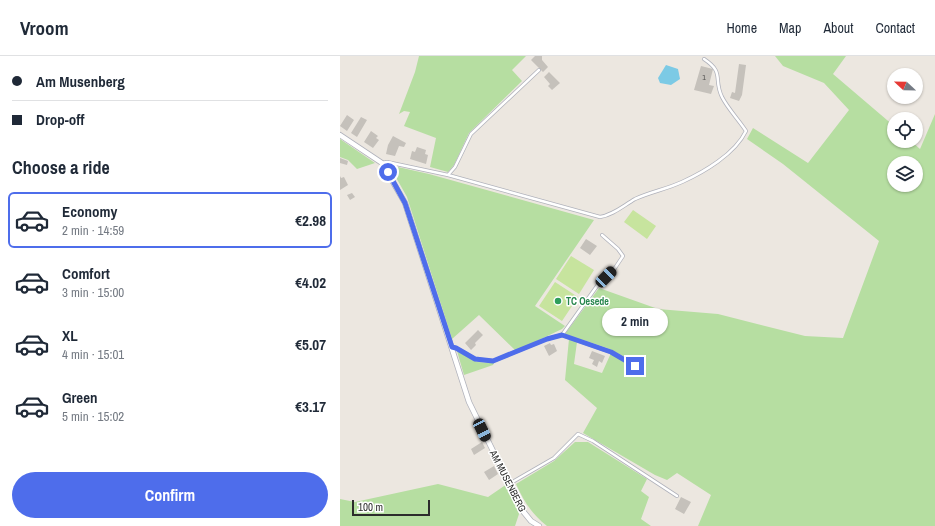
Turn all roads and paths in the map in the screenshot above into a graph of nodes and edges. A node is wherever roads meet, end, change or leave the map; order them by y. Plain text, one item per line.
1 (704, 59) dead end
2 (539, 70) dead end
3 (340, 135) edge
4 (382, 162) junction
5 (448, 175) junction
6 (602, 235) dead end
7 (562, 335) junction
8 (452, 347) junction
9 (635, 366) dead end
10 (509, 485) junction
11 (677, 496) dead end
12 (539, 526) edge

1 - 5 lane
2 - 5 lane
3 - 4 street
4 - 5 lane
4 - 8 street, AM MUSENBERG
6 - 7 lane
7 - 8 lane
7 - 9 lane
8 - 10 street, AM MUSENBERG
10 - 11 lane
10 - 12 street, AM MUSENBERG

